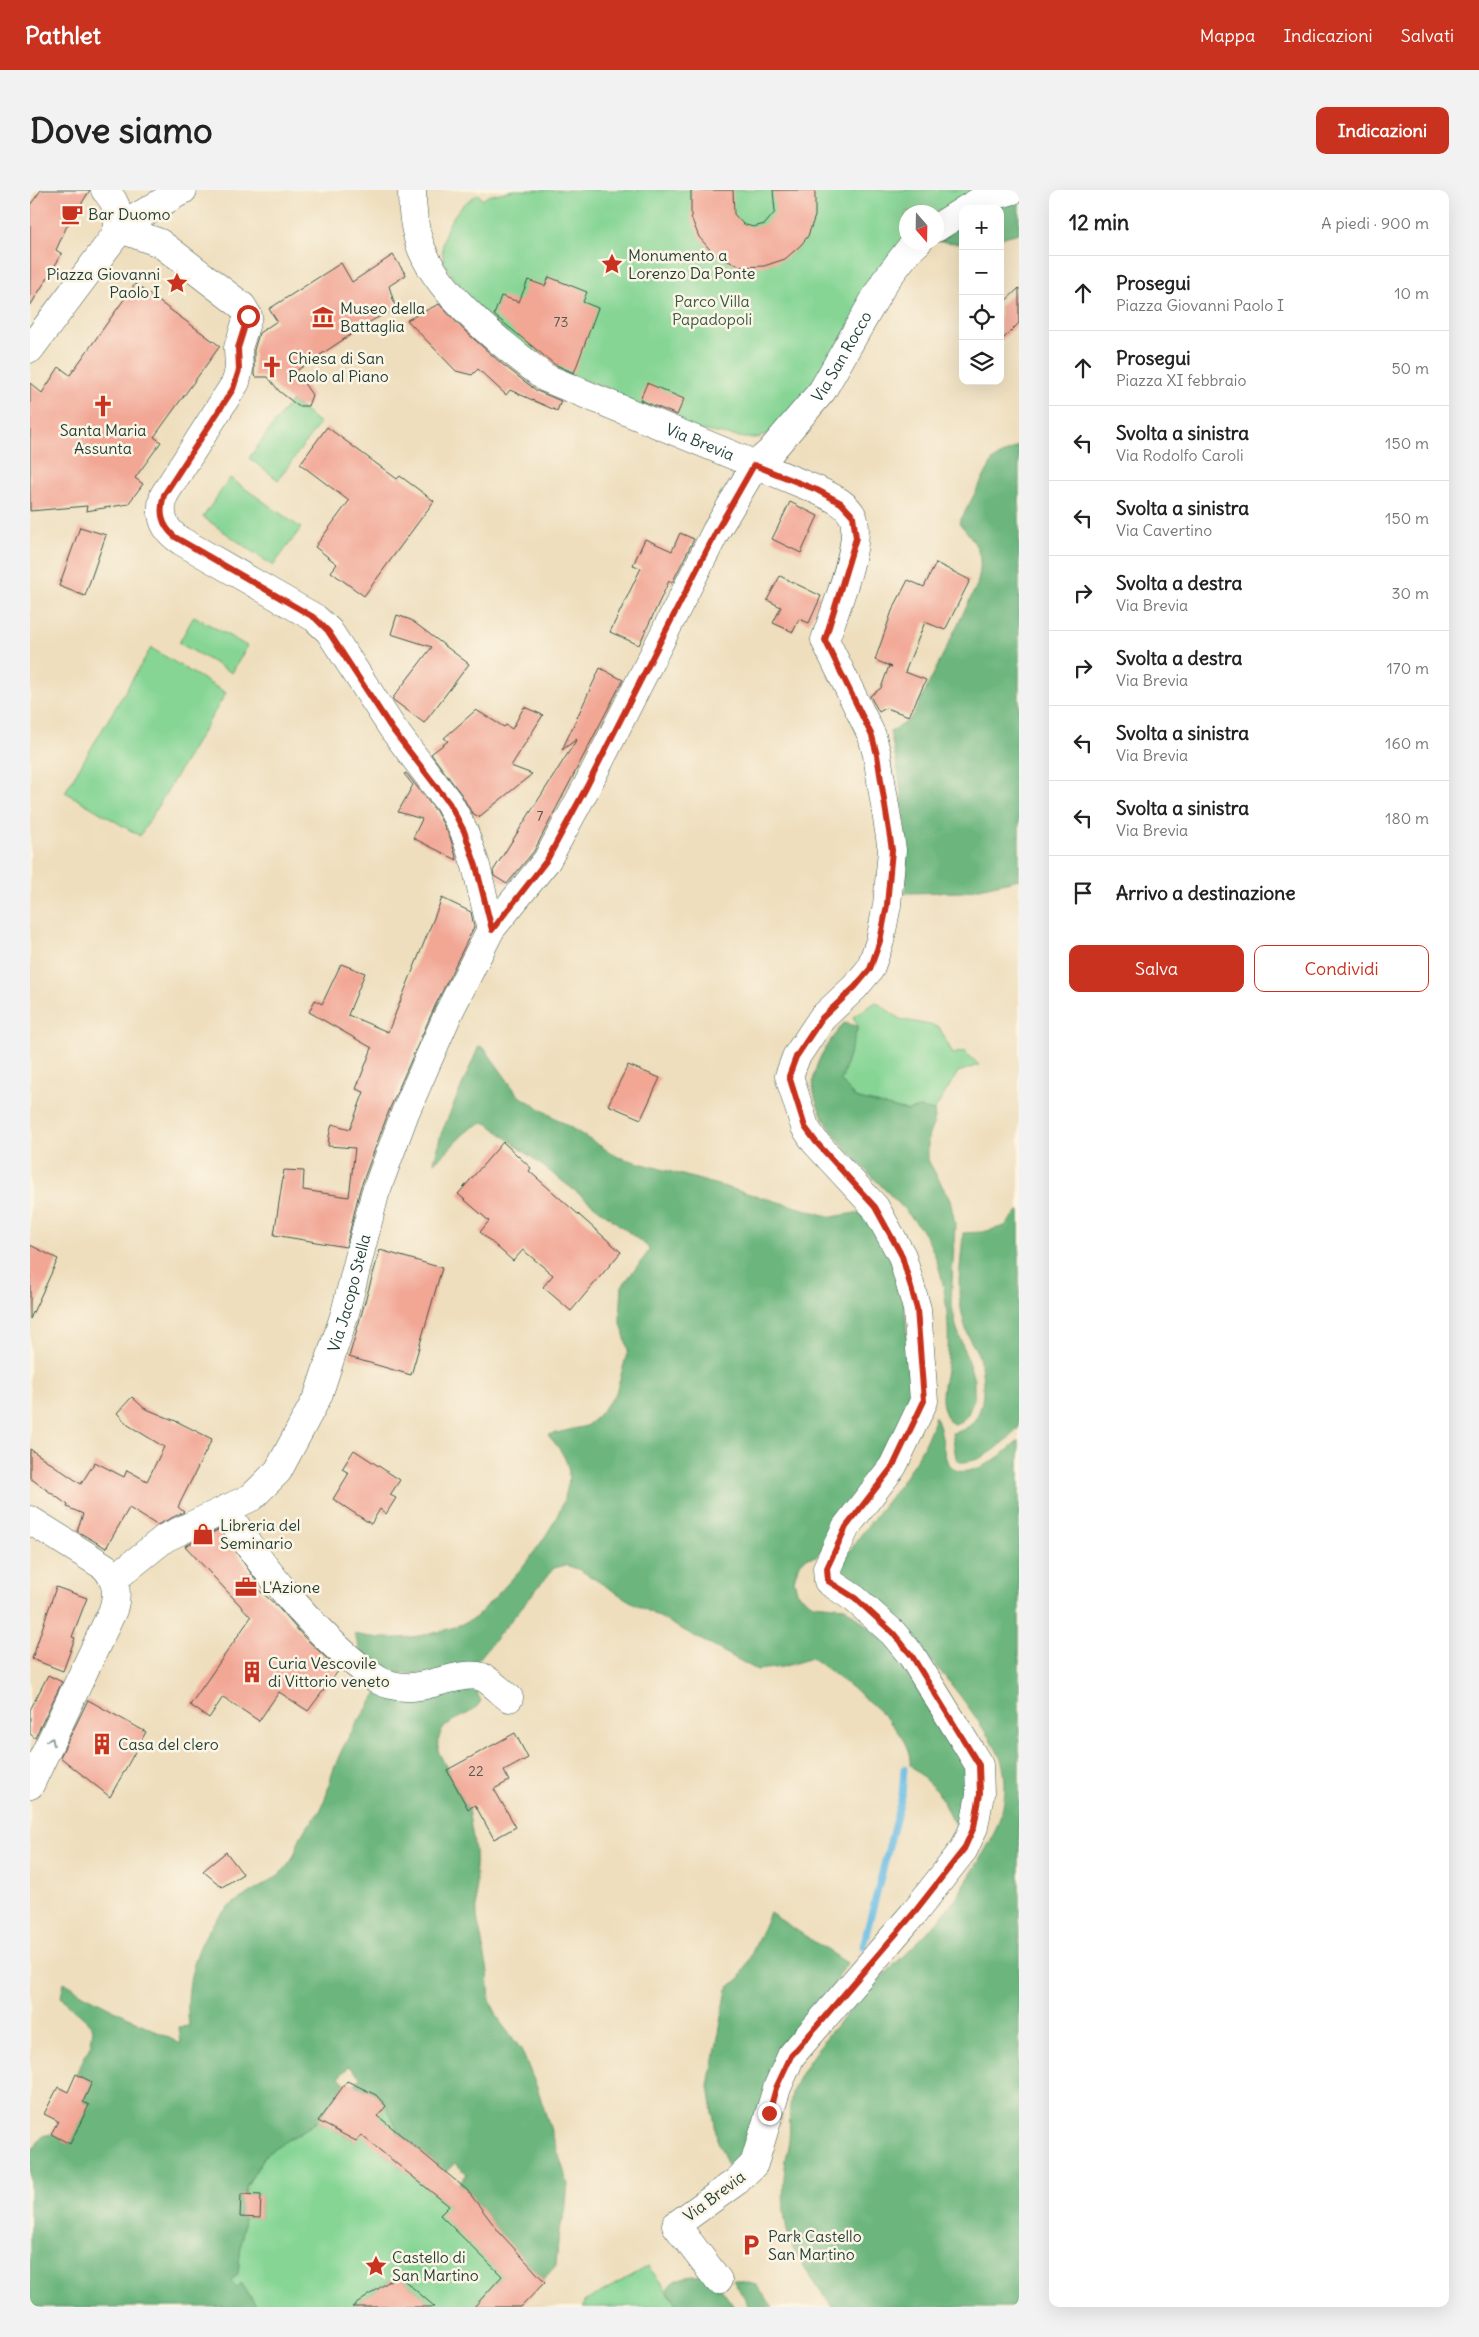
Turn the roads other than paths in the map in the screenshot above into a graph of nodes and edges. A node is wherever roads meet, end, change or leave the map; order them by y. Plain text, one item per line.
1 (183, 190) edge
2 (412, 190) edge
3 (1013, 190) edge
4 (109, 195) edge
5 (974, 205) edge
6 (959, 214) edge
7 (944, 223) edge
8 (118, 228) junction
9 (909, 250) edge
10 (30, 349) edge
11 (754, 465) junction
12 (492, 930) junction
13 (226, 1509) junction
14 (30, 1520) edge
15 (114, 1579) junction
16 (509, 1698) dead end
17 (30, 1785) edge
18 (718, 2280) dead end

1 - 8 street
2 - 11 street, Via Brevia
3 - 5 street
4 - 8 street
6 - 7 street
8 - 10 street
8 - 12 street
9 - 11 street, Via San Rocco
11 - 12 street, Via San Rocco
11 - 18 street, Via Brevia
12 - 13 street, Via Jacopo Stella
13 - 15 street, Via Jacopo Stella
13 - 16 street
14 - 15 street
17 -> 15 street

